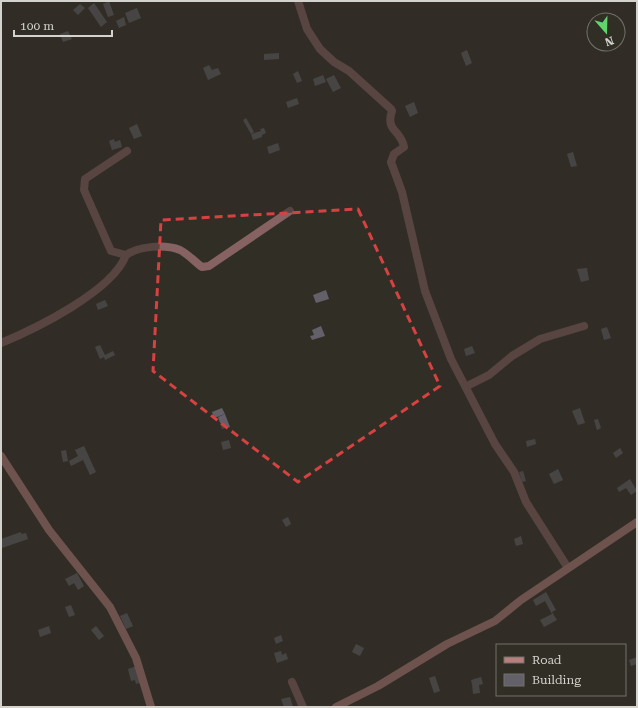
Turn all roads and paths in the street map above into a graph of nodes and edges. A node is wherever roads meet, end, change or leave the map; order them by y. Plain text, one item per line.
1 (298, 1) edge
2 (127, 151) dead end
3 (290, 211) dead end
4 (126, 256) junction
5 (584, 326) dead end
6 (1, 343) edge
7 (467, 386) junction
8 (1, 456) edge
9 (637, 522) edge
10 (568, 568) junction
11 (292, 682) dead end
12 (151, 707) edge
13 (303, 707) edge
14 (336, 707) edge

1 - 7 street
2 - 4 street
3 - 4 street
4 - 6 street
5 - 7 street
7 - 10 street
8 - 12 street
9 - 10 street
10 - 14 street
11 - 13 street

